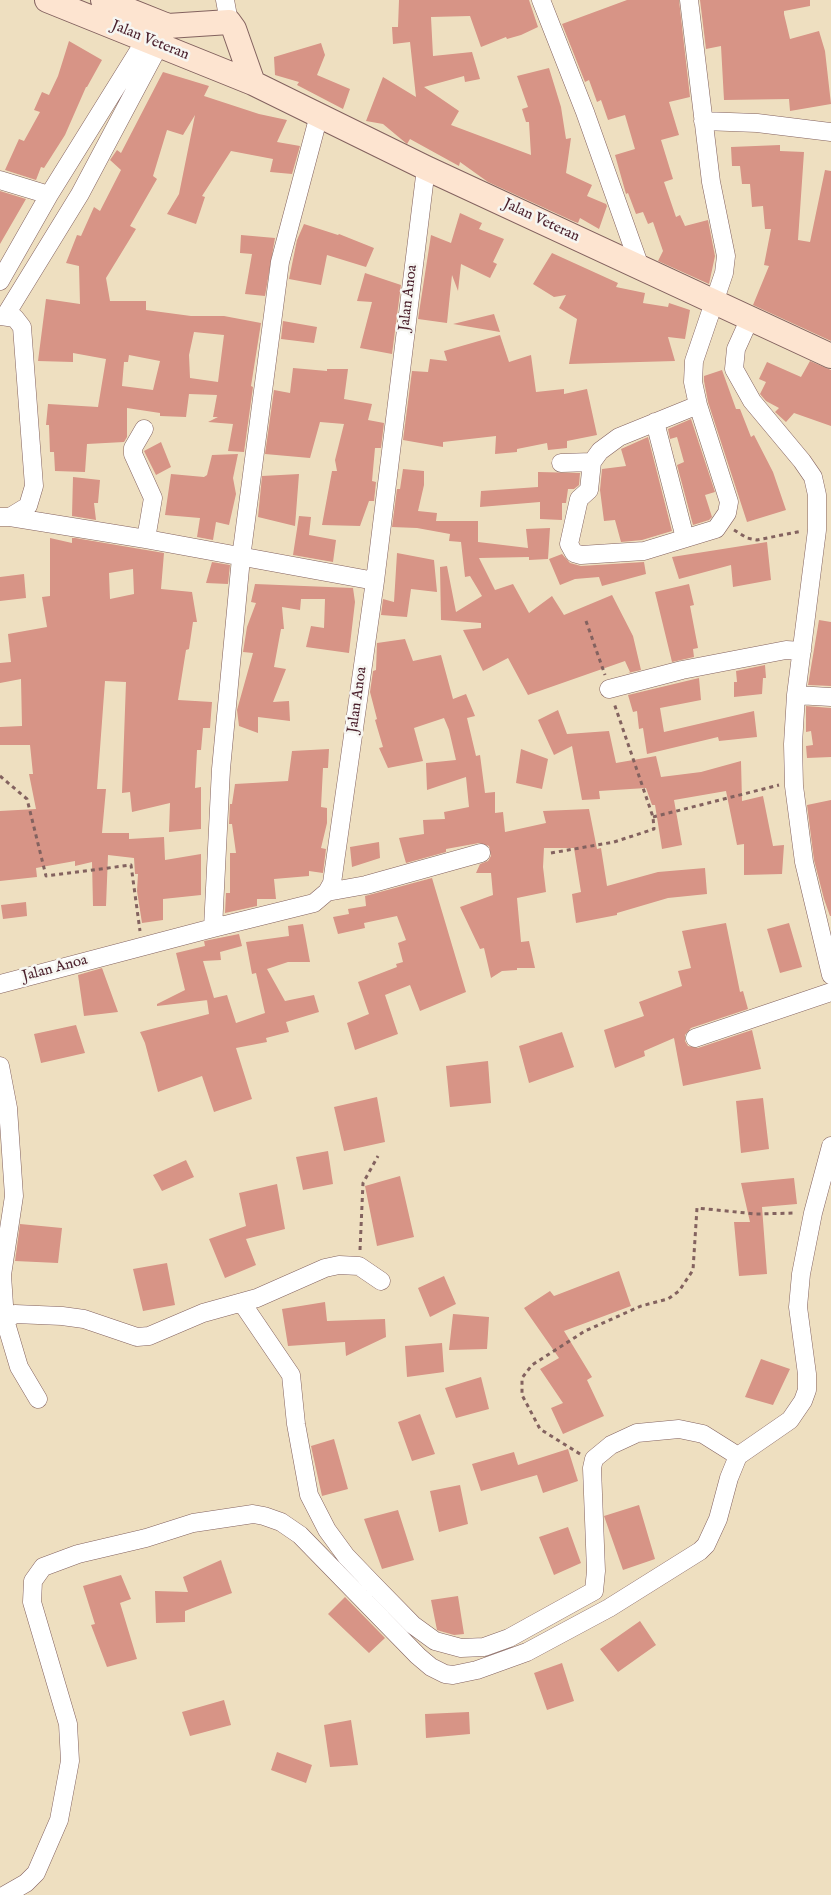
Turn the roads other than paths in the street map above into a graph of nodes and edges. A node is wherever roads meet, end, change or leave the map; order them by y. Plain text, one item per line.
1 (47, 0) edge
2 (103, 0) edge
3 (541, 0) edge
4 (689, 0) edge
5 (227, 11) edge
6 (158, 33) junction
7 (253, 83) junction
8 (319, 115) junction
9 (704, 121) junction
10 (831, 132) edge
11 (426, 168) junction
12 (0, 180) edge
13 (50, 195) junction
14 (640, 267) junction
15 (0, 281) edge
16 (731, 310) junction
17 (2, 316) edge
18 (831, 356) edge
19 (698, 405) junction
20 (655, 422) junction
21 (144, 429) dead end
22 (592, 462) junction
23 (561, 463) dead end
24 (5, 517) edge
25 (685, 538) junction
26 (146, 540) junction
27 (241, 558) junction
28 (375, 581) junction
29 (795, 651) junction
30 (609, 689) road end
31 (796, 695) junction
32 (831, 697) edge
33 (480, 852) dead end
34 (327, 892) junction
35 (213, 928) junction
36 (831, 975) edge
37 (0, 984) edge
38 (831, 992) edge
39 (695, 1038) dead end
40 (0, 1066) edge
41 (831, 1146) edge
42 (381, 1281) dead end
43 (242, 1303) junction
44 (3, 1321) edge
45 (38, 1399) dead end
46 (738, 1456) junction
47 (5, 1895) edge

1 - 6 main road, Jalan Veteran
2 - 6 main road, Jalan Veteran
3 - 14 street
4 - 9 street
5 - 6 main road, Jalan Veteran
5 - 7 main road, Jalan Veteran
6 - 7 main road, Jalan Veteran
6 - 13 street
6 - 17 street
7 - 8 main road, Jalan Veteran
8 - 11 main road, Jalan Veteran
8 - 27 street
9 - 10 street
9 - 16 street
11 - 14 main road, Jalan Veteran
11 - 28 street, Jalan Anoa
12 - 13 street
13 - 15 street
14 - 16 main road, Jalan Veteran
16 - 18 main road, Jalan Veteran
16 - 19 street
16 - 29 street
17 - 24 street
19 - 20 street
19 - 25 street
20 - 22 street
20 - 25 street
21 - 26 street
22 - 23 street
22 - 25 street
24 - 26 street
26 - 27 street
27 - 28 street
27 - 35 street
28 - 34 street, Jalan Anoa
29 - 30 street
29 - 31 street
31 - 32 street
31 - 36 street
33 - 34 street
34 - 35 street, Jalan Anoa
35 - 37 street, Jalan Anoa
38 - 39 street
40 - 44 street
41 - 46 street
42 - 43 street
43 - 44 street
43 - 46 street
44 - 45 street
46 - 47 street

